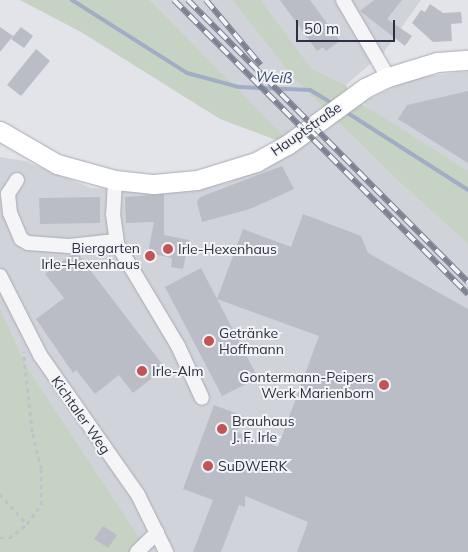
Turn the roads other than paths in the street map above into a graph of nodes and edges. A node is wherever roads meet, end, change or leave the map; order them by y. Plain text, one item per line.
1 (343, 0) edge
2 (468, 60) edge
3 (388, 77) junction
4 (0, 131) edge
5 (17, 180) dead end
6 (115, 180) junction
7 (116, 241) junction
8 (0, 276) edge
9 (202, 398) dead end
10 (157, 533) junction
11 (137, 552) edge
12 (166, 552) edge

1 - 3 street
2 - 3 main road, Hauptstraße
3 - 6 main road, Hauptstraße
4 - 6 main road, Hauptstraße
5 - 7 street
6 - 7 street
7 - 9 street
8 - 10 street, Kichtaler Weg
10 - 11 street
10 - 12 street, Kichtaler Weg

